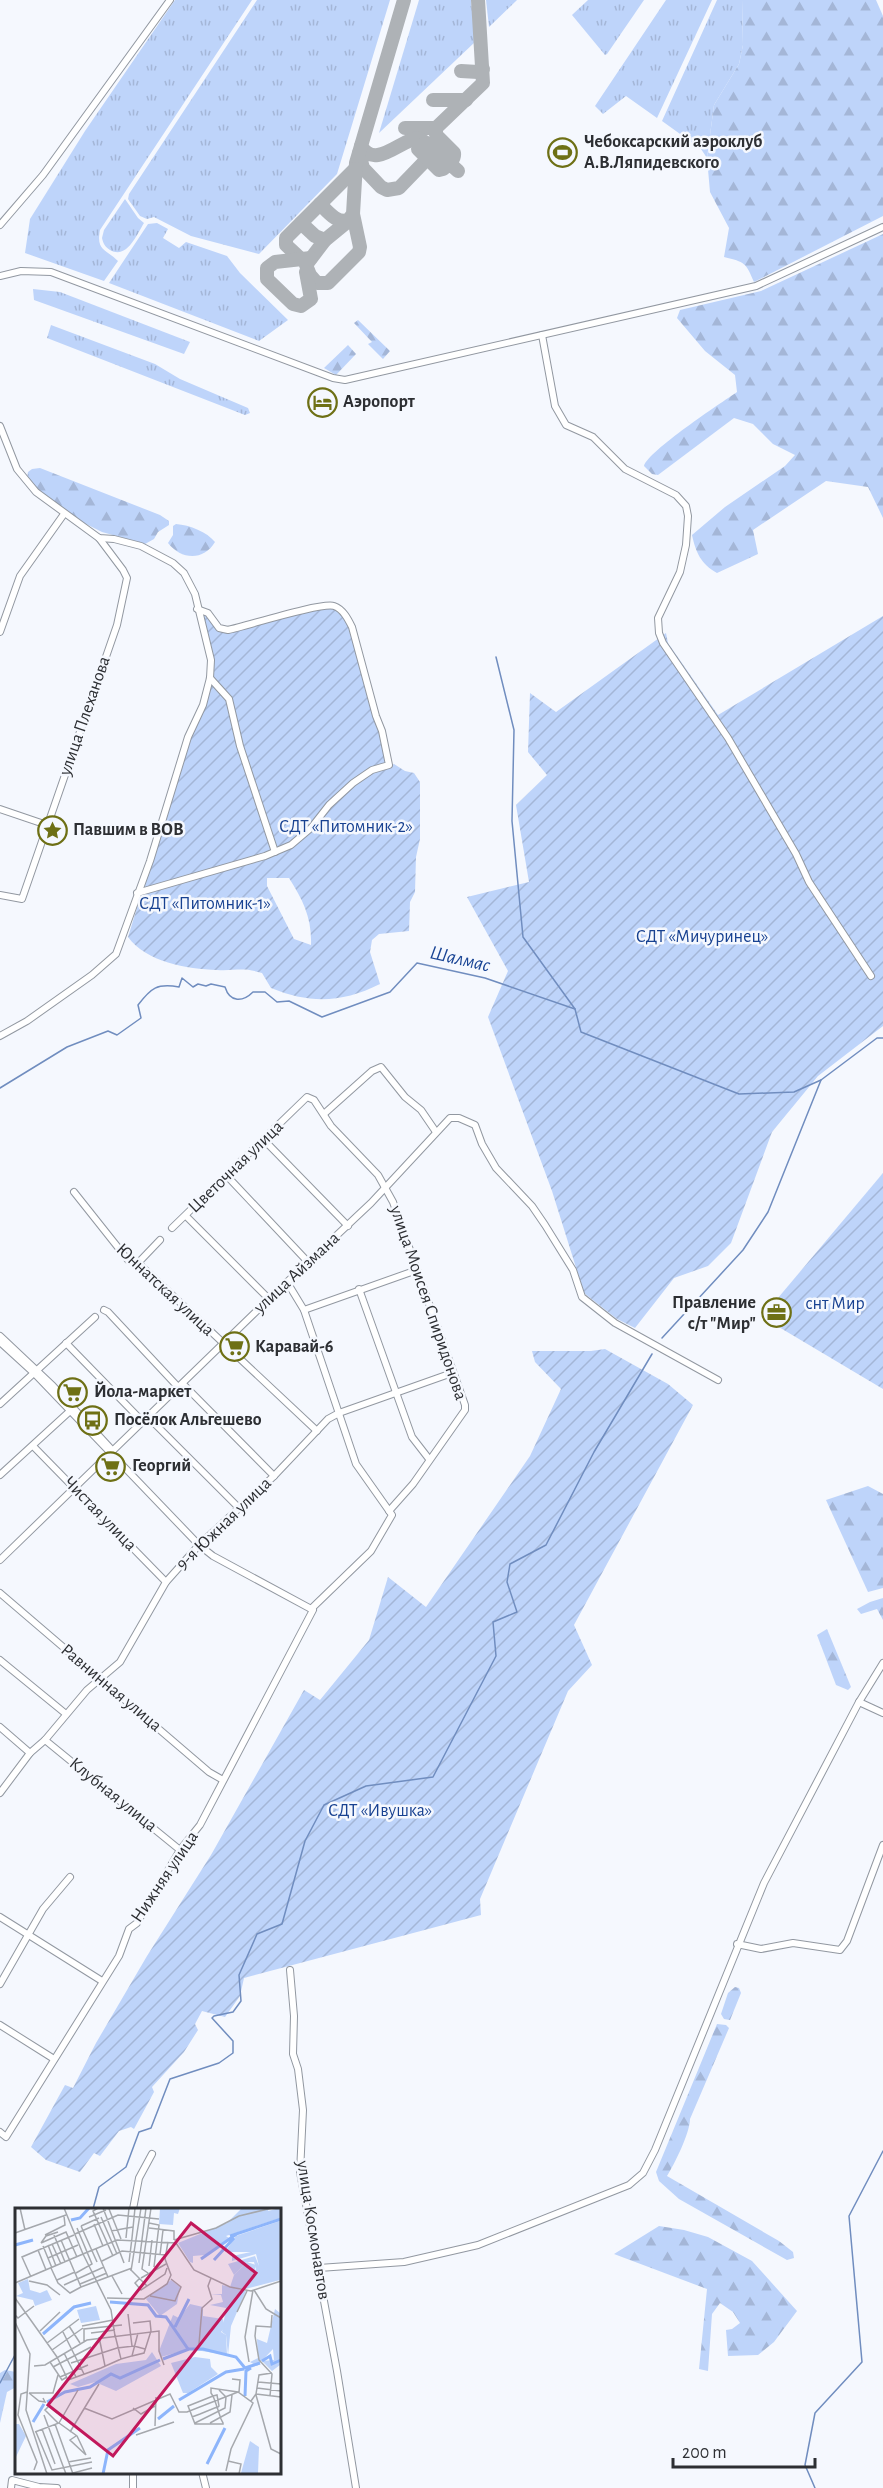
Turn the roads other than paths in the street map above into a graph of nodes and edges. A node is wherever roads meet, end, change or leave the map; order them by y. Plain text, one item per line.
1 (170, 0) edge
2 (0, 225) edge
3 (883, 227) edge
4 (0, 276) edge
5 (542, 335) junction
6 (0, 426) edge
7 (3, 445) edge
8 (64, 513) junction
9 (99, 538) junction
10 (198, 609) junction
11 (4, 610) edge
12 (0, 632) edge
13 (210, 678) junction
14 (0, 809) edge
15 (47, 825) junction
16 (275, 852) junction
17 (137, 893) junction
18 (0, 895) edge
19 (871, 976) dead end
20 (0, 1036) edge
21 (299, 1104) joint
22 (325, 1113) junction
23 (436, 1132) junction
24 (264, 1140) junction
25 (227, 1176) junction
26 (385, 1190) junction
27 (74, 1192) dead end
28 (186, 1216) junction
29 (348, 1226) junction
30 (172, 1228) dead end
31 (160, 1240) dead end
32 (308, 1262) junction
33 (138, 1263) junction
34 (417, 1270) junction
35 (287, 1282) junction
36 (359, 1289) junction
37 (269, 1299) junction
38 (104, 1310) dead end
39 (304, 1310) junction
40 (95, 1317) dead end
41 (0, 1336) edge
42 (0, 1342) edge
43 (66, 1343) junction
44 (224, 1344) junction
45 (35, 1372) junction
46 (452, 1373) junction
47 (718, 1380) dead end
48 (181, 1386) junction
49 (395, 1394) junction
50 (0, 1404) edge
51 (465, 1410) joint
52 (69, 1411) junction
53 (339, 1413) junction
54 (146, 1419) junction
55 (317, 1431) junction
56 (33, 1446) junction
57 (112, 1454) junction
58 (429, 1459) junction
59 (0, 1476) edge
60 (274, 1476) junction
61 (74, 1488) junction
62 (239, 1508) junction
63 (390, 1513) junction
64 (199, 1545) junction
65 (0, 1560) edge
66 (166, 1582) junction
67 (0, 1593) edge
68 (312, 1609) junction
69 (0, 1660) edge
70 (883, 1663) edge
71 (100, 1678) junction
72 (859, 1702) junction
73 (883, 1713) edge
74 (66, 1714) junction
75 (0, 1727) edge
76 (45, 1740) junction
77 (30, 1753) junction
78 (223, 1780) junction
79 (0, 1793) edge
80 (883, 1845) edge
81 (180, 1850) junction
82 (70, 1877) dead end
83 (0, 1917) edge
84 (28, 1936) junction
85 (737, 1944) junction
86 (290, 1970) dead end
87 (102, 1981) junction
88 (0, 1984) edge
89 (0, 2025) edge
90 (54, 2059) junction
91 (3, 2134) edge
92 (152, 2154) dead end
93 (133, 2208) edge
94 (319, 2268) junction
95 (202, 2473) edge
96 (11, 2488) edge
97 (57, 2488) edge
98 (206, 2488) edge
99 (356, 2488) edge

1 - 2 street
3 - 5 street
4 - 5 street
5 - 19 street
6 - 7 street
7 - 8 street
8 - 9 street
8 - 11 street
9 - 10 street
9 - 15 street, улица Плеханова
10 - 13 street
10 - 16 street
11 - 12 street
13 - 16 street
13 - 17 street
14 - 15 street
15 - 18 street, улица Плеханова
16 - 17 street
17 - 20 street
21 - 22 street, улица Моисея Спиридонова
21 - 24 street, Цветочная улица
22 - 23 street
22 - 26 street, улица Моисея Спиридонова
23 - 26 street, улица Айзмана
23 - 47 street
24 - 25 street, Цветочная улица
24 - 29 street
25 - 28 street, Цветочная улица
25 - 32 street
26 - 29 street, улица Айзмана
26 - 34 street, улица Моисея Спиридонова
27 - 33 street, Юннатская улица
28 - 30 street, Цветочная улица
28 - 37 street
29 - 32 street, улица Айзмана
31 - 33 street
32 - 35 street, улица Айзмана
33 - 44 street, Юннатская улица
34 - 36 street
34 - 46 street, улица Моисея Спиридонова
35 - 37 street, улица Айзмана
35 - 39 street
36 - 39 street
36 - 49 street
37 - 44 street, улица Айзмана
38 - 48 street
39 - 53 street
40 - 43 street
41 - 45 street
42 - 45 street
43 - 45 street
43 - 54 street
44 - 48 street, улица Айзмана
44 - 55 street, Юннатская улица
45 - 50 street
45 - 52 street
45 - 57 street
46 - 49 street, 9-я Южная улица
46 - 51 street, улица Моисея Спиридонова
48 - 54 street, улица Айзмана
48 - 60 street
49 - 53 street, 9-я Южная улица
49 - 58 street
51 - 58 street, Нижняя улица
52 - 56 street
52 - 57 street
53 - 55 street, 9-я Южная улица
53 - 63 street
54 - 57 street, улица Айзмана
54 - 62 street
55 - 60 street, 9-я Южная улица
56 - 59 street
56 - 61 street, Чистая улица
57 - 61 street, улица Айзмана
57 - 64 street
58 - 63 street, Нижняя улица
60 - 62 street, 9-я Южная улица
61 - 65 street, улица Айзмана
61 - 66 street, Чистая улица
62 - 64 street, 9-я Южная улица
63 - 68 street, Нижняя улица
64 - 66 street, 9-я Южная улица
64 - 68 street
66 - 71 street, 9-я Южная улица
67 - 71 street, Равнинная улица
68 - 78 street, Нижняя улица
69 - 74 street
70 - 72 street
71 - 74 street, 9-я Южная улица
71 - 78 street, Равнинная улица
72 - 73 street
72 - 85 street
74 - 76 street, 9-я Южная улица
75 - 77 street
76 - 77 street, 9-я Южная улица
76 - 81 street, Клубная улица
77 - 79 street, 9-я Южная улица
78 - 81 street, Нижняя улица
80 - 85 street
81 - 87 street, Нижняя улица
82 - 84 street
83 - 84 street
84 - 87 street
84 - 88 street
85 - 94 street
86 - 94 street, улица Космонавтов
87 - 90 street, Нижняя улица
89 - 90 street
90 - 91 street, Нижняя улица
92 - 93 street
94 - 99 street, улица Космонавтов
95 - 98 street
96 - 97 street

